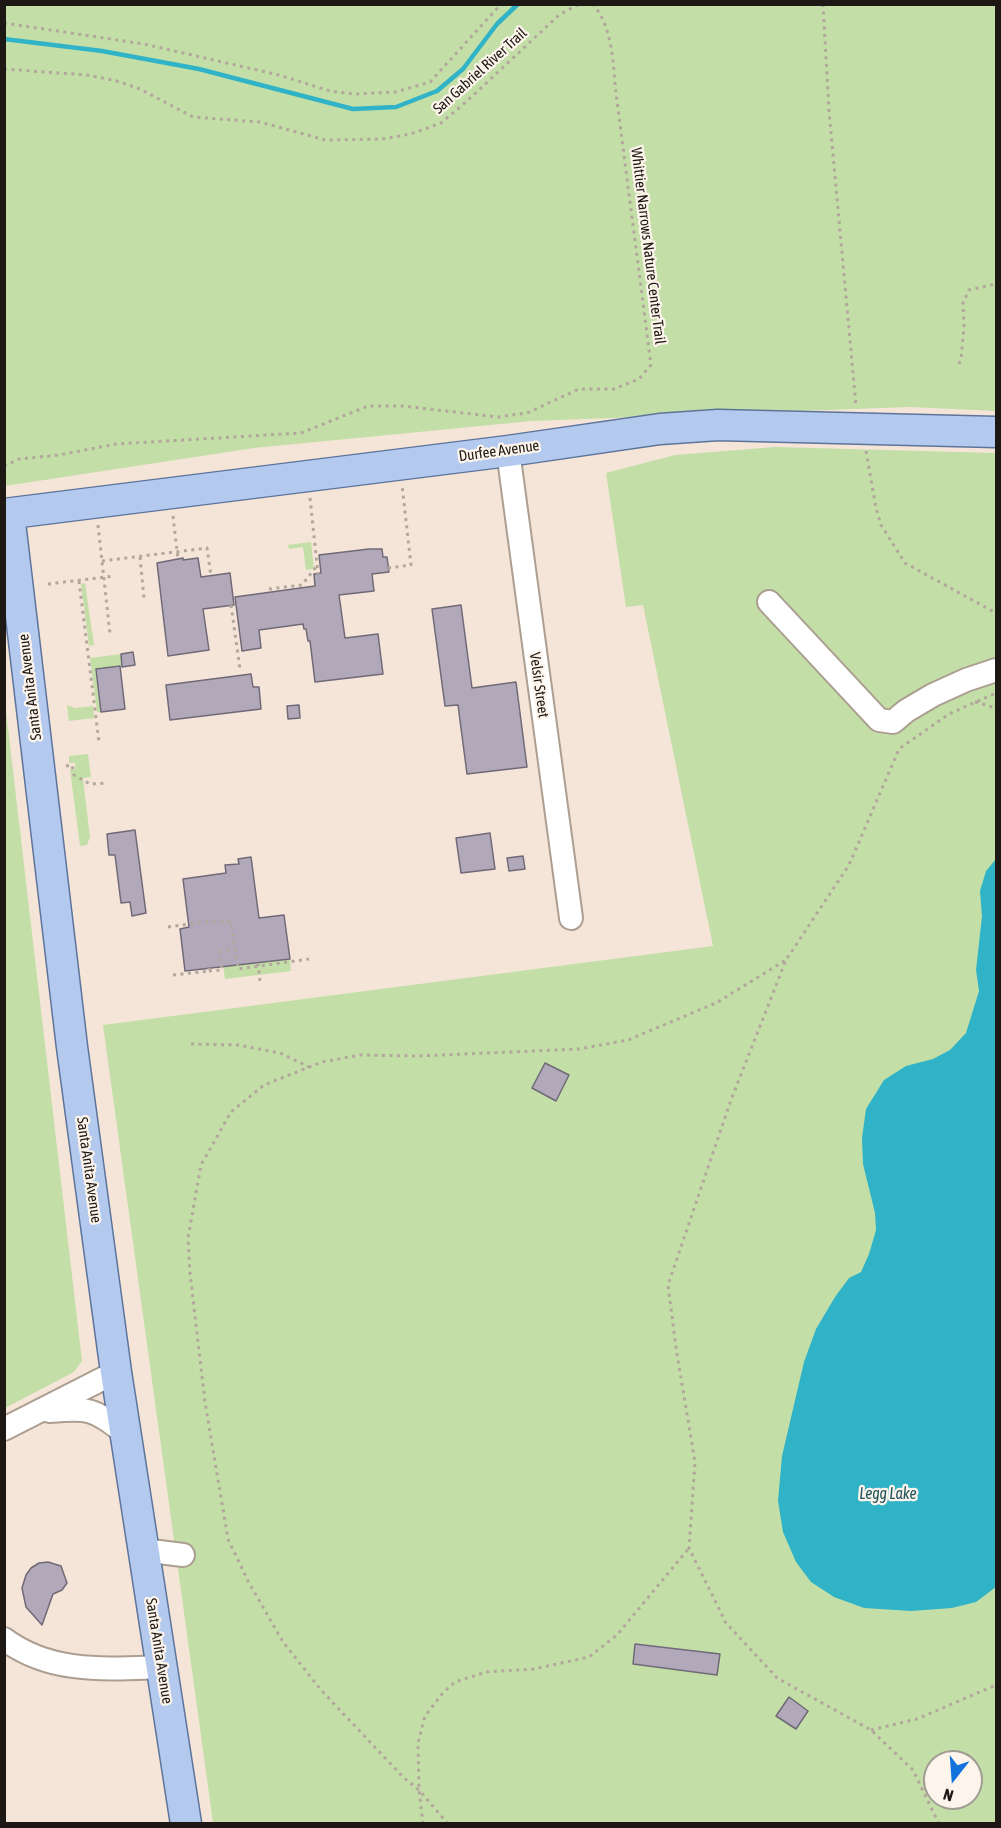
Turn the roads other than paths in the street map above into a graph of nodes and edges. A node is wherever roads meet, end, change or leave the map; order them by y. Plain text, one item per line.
1 (996, 432) edge
2 (508, 451) junction
3 (7, 514) edge
4 (769, 602) dead end
5 (996, 670) edge
6 (571, 918) dead end
7 (116, 1372) junction
8 (39, 1411) junction
9 (4, 1429) edge
10 (125, 1433) junction
11 (144, 1550) junction
12 (183, 1555) dead end
13 (4, 1639) edge
14 (161, 1667) junction
15 (186, 1824) edge

1 - 2 main road, Durfee Avenue
2 - 3 main road, Durfee Avenue
2 - 6 street, Velsir Street
3 - 7 main road, Santa Anita Avenue
4 - 5 street
7 - 8 street
7 - 10 main road, Santa Anita Avenue
8 - 9 street
8 - 10 street
10 - 11 main road, Santa Anita Avenue
11 - 12 street
11 - 14 main road, Santa Anita Avenue
13 - 14 street
14 - 15 main road, Santa Anita Avenue

